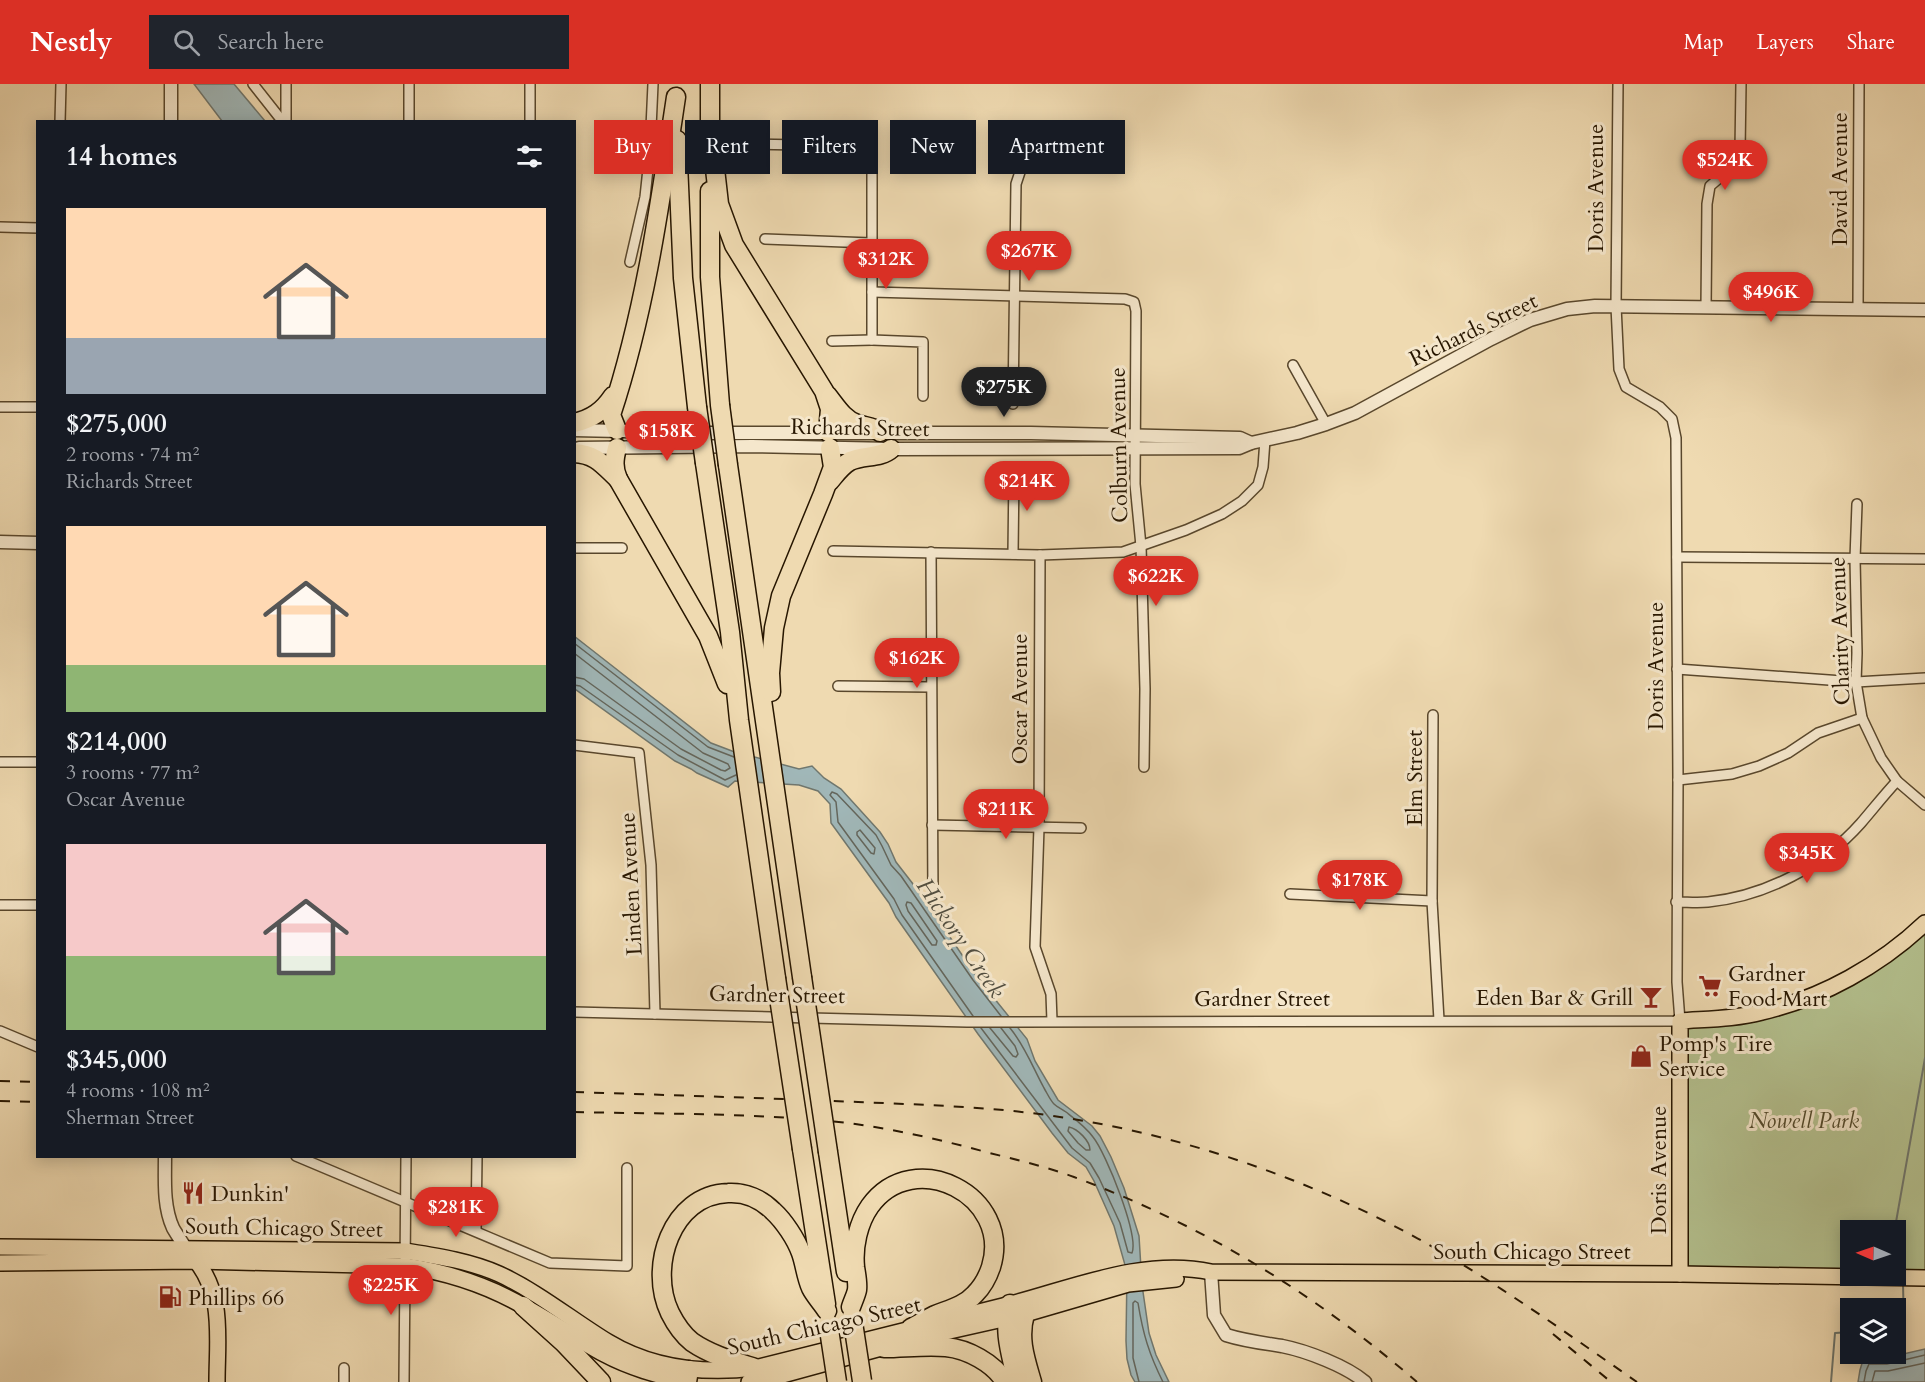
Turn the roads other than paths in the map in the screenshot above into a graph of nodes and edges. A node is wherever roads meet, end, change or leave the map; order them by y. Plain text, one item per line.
1 (61, 84) edge
2 (171, 84) edge
3 (253, 84) edge
4 (286, 84) edge
5 (409, 84) edge
6 (530, 84) edge
7 (653, 84) edge
8 (710, 84) edge
9 (1618, 84) edge
10 (1741, 84) edge
11 (1859, 84) edge
12 (676, 90) edge
13 (60, 120) edge
14 (171, 120) edge
15 (282, 120) edge
16 (284, 120) edge
17 (409, 120) edge
18 (530, 120) edge
19 (710, 120) edge
20 (770, 145) edge
21 (710, 174) edge
22 (716, 174) edge
23 (1019, 174) edge
24 (0, 227) edge
25 (36, 228) edge
26 (765, 239) dead end
27 (871, 243) junction
28 (630, 262) dead end
29 (873, 292) junction
30 (1016, 297) junction
31 (1616, 306) junction
32 (1706, 308) junction
33 (1858, 309) junction
34 (1925, 310) edge
35 (872, 340) junction
36 (832, 341) dead end
37 (1293, 365) dead end
38 (622, 381) junction
39 (824, 391) junction
40 (923, 396) dead end
41 (1013, 404) dead end
42 (0, 407) edge
43 (36, 407) edge
44 (576, 422) edge
45 (1326, 424) junction
46 (576, 430) edge
47 (880, 432) junction
48 (617, 439) junction
49 (829, 440) junction
50 (1265, 440) junction
51 (1136, 442) junction
52 (576, 448) edge
53 (891, 449) junction
54 (576, 453) edge
55 (1014, 470) dead end
56 (618, 478) junction
57 (826, 486) junction
58 (1857, 504) dead end
59 (0, 542) edge
60 (36, 543) edge
61 (1141, 546) junction
62 (576, 548) edge
63 (621, 548) dead end
64 (833, 551) dead end
65 (931, 552) junction
66 (1013, 554) junction
67 (1040, 555) junction
68 (1677, 557) junction
69 (1855, 559) junction
70 (1925, 559) edge
71 (1677, 669) junction
72 (1925, 678) edge
73 (1856, 682) junction
74 (838, 686) dead end
75 (931, 687) junction
76 (1433, 715) dead end
77 (1862, 718) junction
78 (739, 720) junction
79 (767, 727) junction
80 (576, 745) edge
81 (0, 762) edge
82 (36, 762) edge
83 (1144, 766) dead end
84 (1678, 780) junction
85 (1897, 781) junction
86 (1925, 806) edge
87 (932, 825) junction
88 (1039, 827) junction
89 (1081, 828) dead end
90 (1290, 894) dead end
91 (933, 897) dead end
92 (1432, 901) junction
93 (1676, 902) junction
94 (0, 905) edge
95 (36, 905) edge
96 (1925, 923) edge
97 (576, 1012) edge
98 (655, 1014) junction
99 (1439, 1020) junction
100 (1052, 1021) junction
101 (1680, 1022) junction
102 (0, 1031) edge
103 (36, 1046) edge
104 (165, 1158) edge
105 (301, 1158) edge
106 (406, 1158) edge
107 (477, 1158) edge
108 (627, 1168) dead end
109 (406, 1202) junction
110 (476, 1231) junction
111 (0, 1247) edge
112 (186, 1249) junction
113 (405, 1259) junction
114 (197, 1261) junction
115 (0, 1263) edge
116 (1211, 1272) junction
117 (1680, 1274) junction
118 (1918, 1278) edge
119 (523, 1306) junction
120 (851, 1312) junction
121 (1014, 1312) junction
122 (827, 1317) junction
123 (911, 1328) junction
124 (884, 1348) junction
125 (344, 1368) dead end
126 (752, 1375) edge
127 (687, 1378) edge
128 (217, 1382) edge
129 (344, 1382) edge
130 (404, 1382) edge
131 (601, 1382) edge
132 (837, 1382) edge
133 (862, 1382) edge
134 (1005, 1382) edge
135 (1017, 1382) edge
136 (1032, 1382) edge
137 (1365, 1382) edge

1 - 13 street
2 - 14 street
3 - 15 street
4 - 16 street
5 - 17 street
6 - 18 street
7 - 28 street
8 - 19 highway
9 - 31 street, Doris Avenue
10 - 32 street
11 - 33 street, David Avenue
12 - 38 highway
12 - 78 highway, bridge
20 - 27 street
21 - 79 highway, bridge
22 - 39 highway
23 - 30 street
24 - 25 street
26 - 27 street
27 - 29 street
29 - 30 street
29 - 35 street
30 - 41 street
30 - 51 street, Colburn Avenue
31 - 32 street, Richards Street
31 - 45 street, Richards Street
31 - 68 street, Doris Avenue
32 - 33 street, Richards Street
33 - 34 street, Richards Street
35 - 36 street
35 - 40 street
37 - 45 street
38 - 44 highway
38 - 48 highway
39 - 47 highway
39 - 49 highway
42 - 43 street
45 - 50 street, Richards Street
46 - 48 street, Richards Street
47 - 49 street, Richards Street
47 - 51 street, Richards Street
48 - 49 street, Richards Street
48 - 49 street, Richards Street
48 - 52 street, Richards Street
48 - 56 highway
49 - 53 street, Richards Street
49 - 57 highway
50 - 51 street, Richards Street
50 - 61 street
51 - 53 street, Richards Street
51 - 61 street, Colburn Avenue
53 - 57 highway
54 - 56 highway
55 - 66 street
56 - 78 highway
57 - 79 highway
58 - 69 street, Charity Avenue
59 - 60 street
61 - 67 street
61 - 83 street, Colburn Avenue
62 - 63 street
64 - 65 street
65 - 66 street
65 - 75 street
66 - 67 street
67 - 88 street, Oscar Avenue
68 - 69 street
68 - 71 street, Doris Avenue
69 - 70 street
69 - 73 street, Charity Avenue
71 - 73 street
71 - 84 street, Doris Avenue
72 - 73 street
73 - 77 street, Charity Avenue
74 - 75 street
75 - 87 street
76 - 92 street, Elm Street
77 - 84 street
77 - 85 street, Charity Avenue
78 - 122 highway, bridge
79 - 120 highway, bridge
80 - 98 street, Linden Avenue
81 - 82 street
84 - 93 street, Doris Avenue
85 - 86 street, Charity Avenue
85 - 93 street
87 - 88 street
87 - 91 street
88 - 89 street
88 - 100 street, Oscar Avenue
90 - 92 street
92 - 99 street, Elm Street
93 - 101 street, Doris Avenue
94 - 95 street
96 - 101 main road, Gardner Street
97 - 98 street, Gardner Street
98 - 100 street, Gardner Street
99 - 100 street, Gardner Street
99 - 101 street, Gardner Street
101 - 117 main road, Doris Avenue
102 - 103 street
104 - 112 street
105 - 109 street
106 - 109 street
107 - 110 street
108 - 110 street
109 - 110 street
109 - 113 street
111 - 112 main road, South Chicago Street
112 - 113 main road, South Chicago Street
112 - 114 main road
113 - 114 main road, South Chicago Street
113 - 119 main road, South Chicago Street
113 - 127 main road, South Chicago Street
113 - 130 street
114 - 115 main road, South Chicago Street
114 - 128 main road
116 - 117 main road, South Chicago Street
116 - 121 main road, South Chicago Street
116 - 137 street
117 - 118 main road, South Chicago Street
119 - 127 main road, South Chicago Street
119 - 131 highway
120 - 123 highway
120 - 133 highway, bridge
121 - 123 main road, South Chicago Street
121 - 124 main road, South Chicago Street
121 - 135 highway
121 - 136 highway
122 - 126 highway
122 - 132 highway, bridge
123 - 126 main road, South Chicago Street
124 - 126 main road, South Chicago Street
124 - 134 highway
125 - 129 street
126 - 127 main road, South Chicago Street

